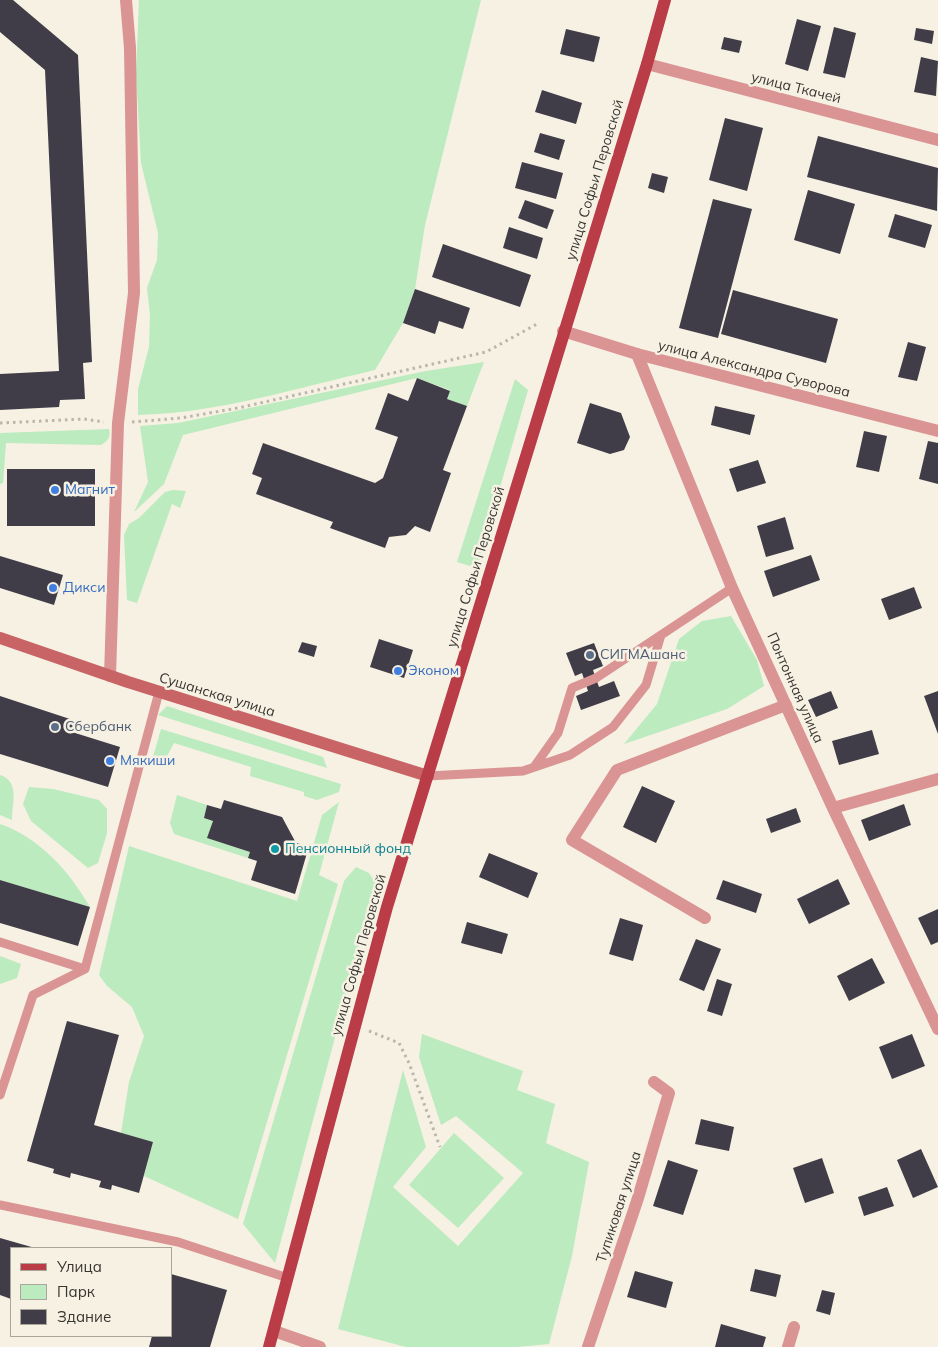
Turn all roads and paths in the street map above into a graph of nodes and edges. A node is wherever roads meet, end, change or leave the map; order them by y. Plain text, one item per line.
1 (126, 0) edge
2 (665, 0) edge
3 (647, 64) junction
4 (938, 140) edge
5 (537, 324) dead end
6 (563, 331) junction
7 (636, 354) junction
8 (0, 423) edge
9 (118, 423) junction
10 (938, 431) edge
11 (732, 588) junction
12 (660, 635) junction
13 (0, 638) edge
14 (110, 676) junction
15 (159, 692) junction
16 (786, 705) junction
17 (534, 768) junction
18 (428, 776) junction
19 (938, 779) edge
20 (832, 808) junction
21 (705, 918) dead end
22 (0, 942) edge
23 (85, 969) junction
24 (354, 1025) junction
25 (938, 1029) edge
26 (654, 1082) dead end
27 (0, 1095) edge
28 (440, 1147) dead end
29 (0, 1205) edge
30 (288, 1278) junction
31 (794, 1326) dead end
32 (274, 1331) junction
33 (269, 1347) edge
34 (320, 1347) edge
35 (588, 1347) edge
36 (788, 1347) edge

1 - 9 street
2 - 3 main road, улица Софьи Перовской
3 - 4 street, улица Ткачей
3 - 6 main road, улица Софьи Перовской
5 - 9 path
6 - 7 street, улица Александра Суворова
6 - 18 main road, улица Софьи Перовской
7 - 10 street, улица Александра Суворова
7 - 11 street, Понтонная улица
8 - 9 path
9 - 14 street
11 - 12 lane
11 - 16 street, Понтонная улица
12 - 17 lane
12 - 17 lane
13 - 14 main road, Сушанская улица
14 - 15 main road, Сушанская улица
15 - 18 main road, Сушанская улица
15 - 23 lane
16 - 20 street, Понтонная улица
16 - 21 street
17 - 18 lane
18 - 24 main road, улица Софьи Перовской
19 - 20 street
20 - 25 street, Понтонная улица
22 - 23 lane
23 - 27 lane
24 - 28 path
24 - 30 main road, улица Софьи Перовской
26 - 35 street, Тупиковая улица
29 - 30 lane
30 - 32 main road, улица Софьи Перовской
31 - 36 street
32 - 33 main road, улица Софьи Перовской
32 - 34 street

